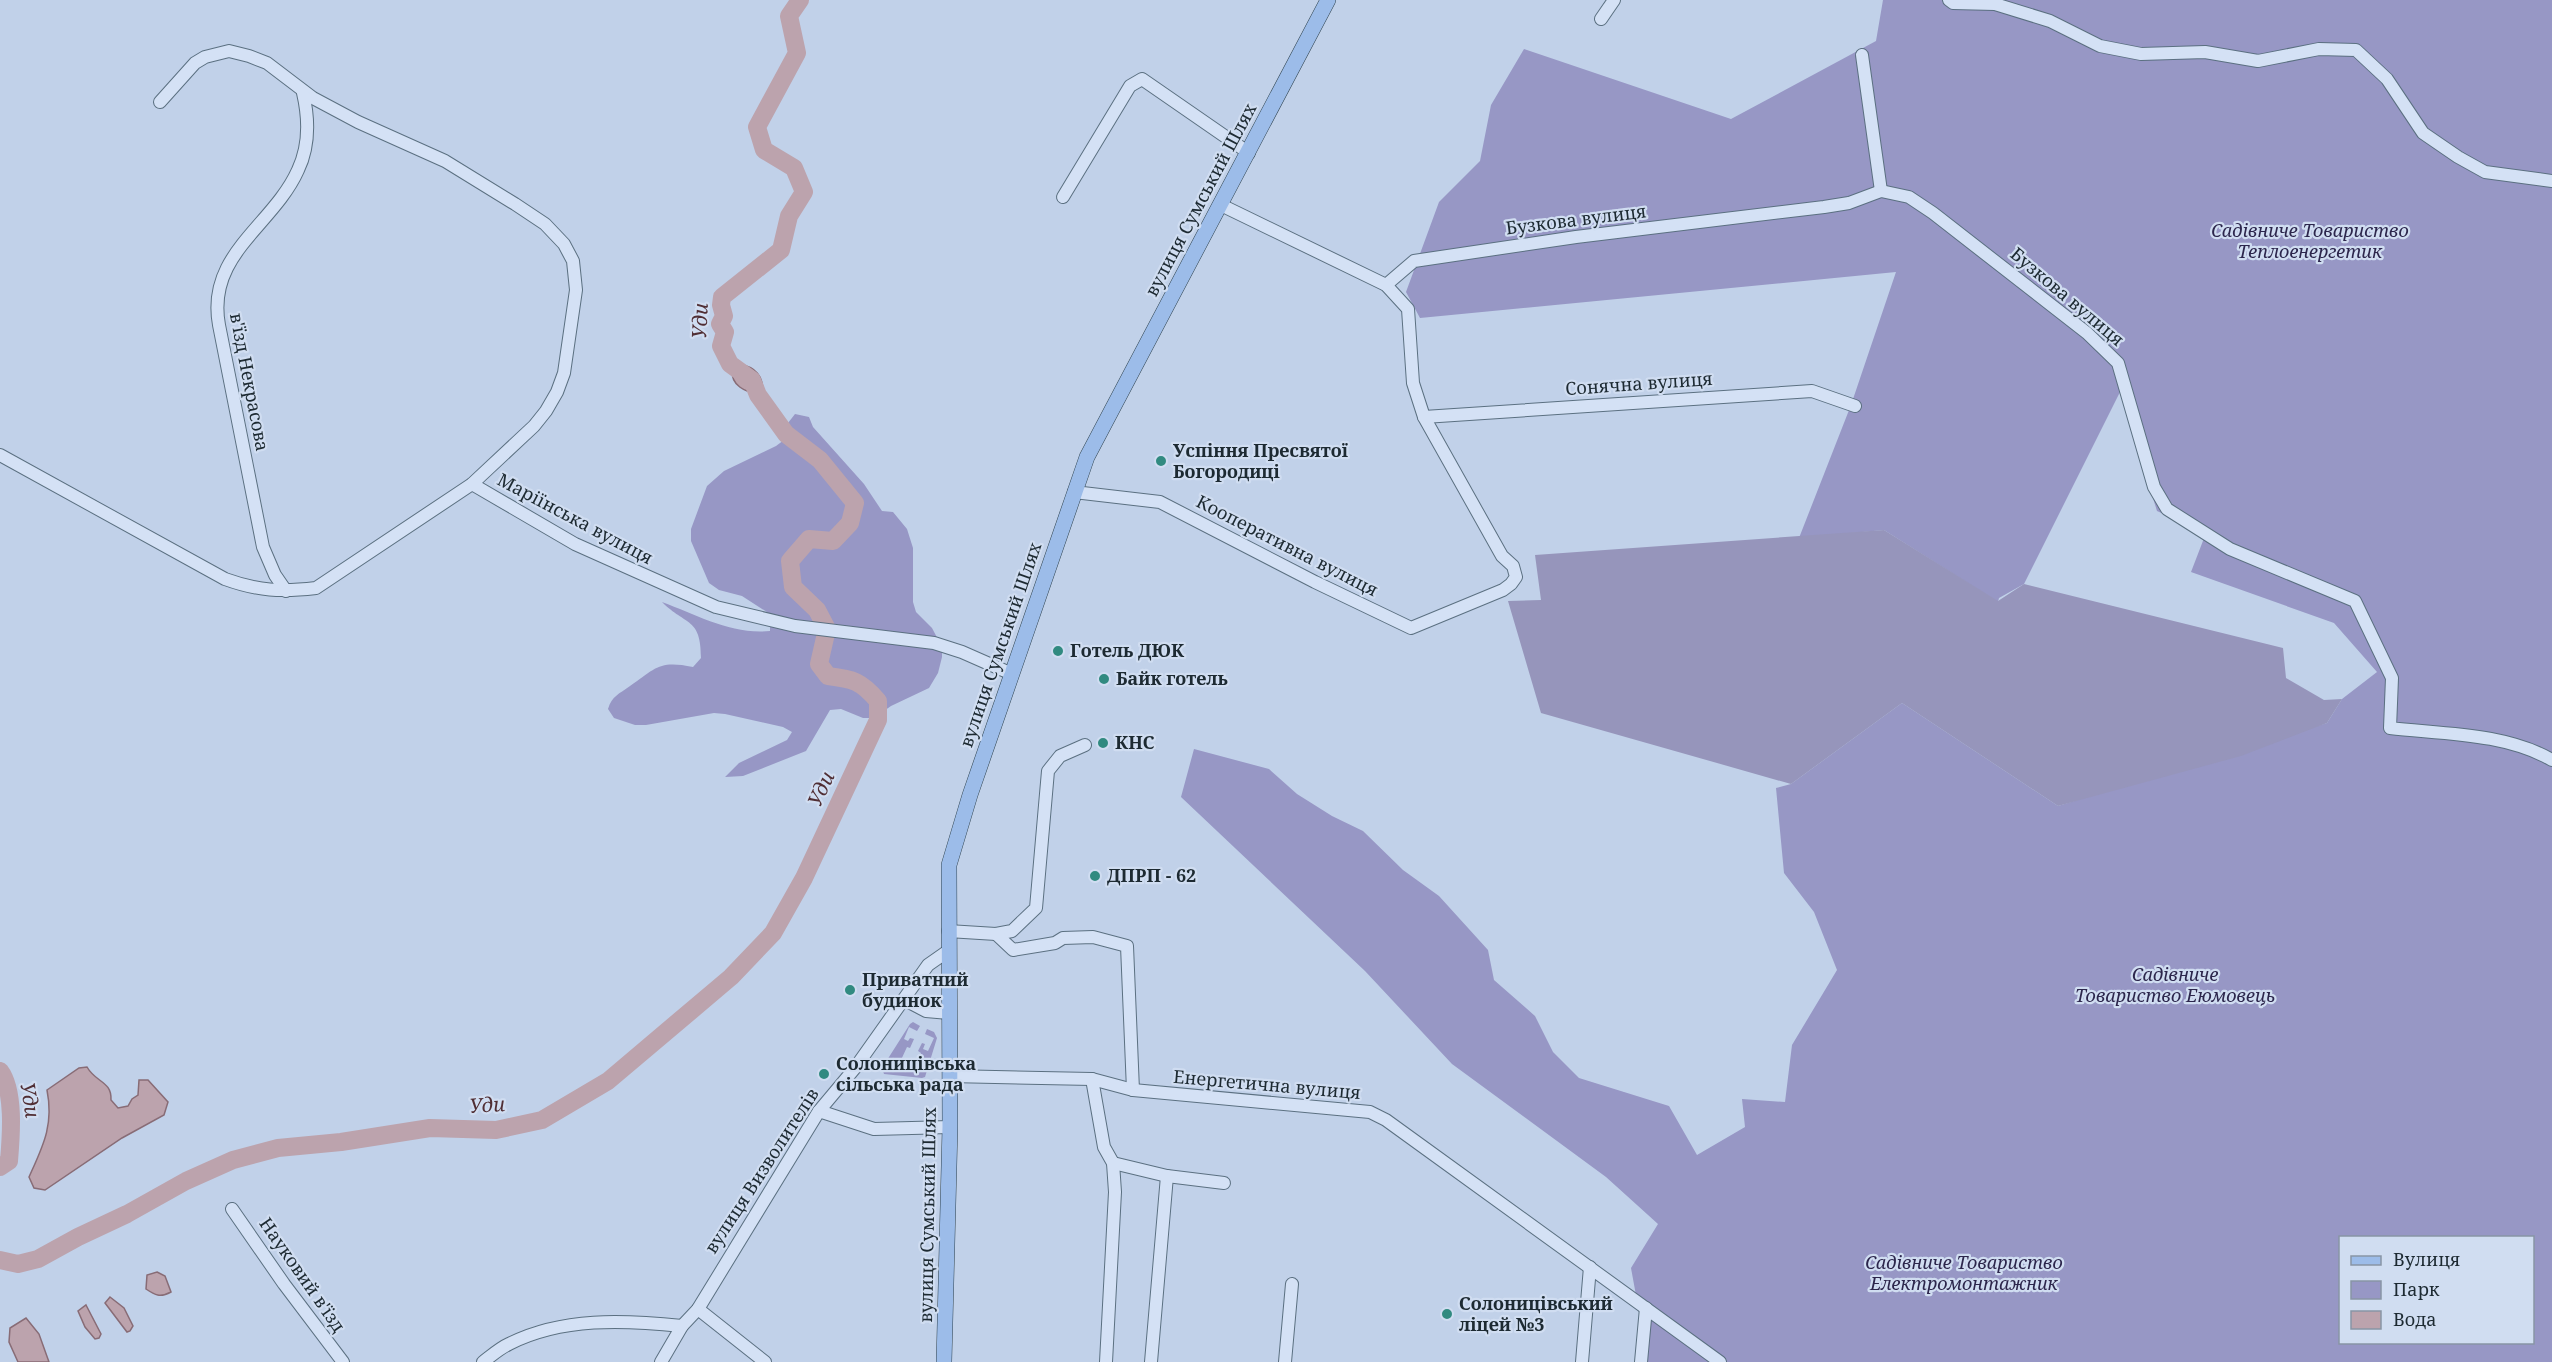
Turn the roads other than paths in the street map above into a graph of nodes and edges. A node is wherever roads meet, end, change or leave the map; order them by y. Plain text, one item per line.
1 (1328, 0) edge
2 (1614, 0) edge
3 (1949, 0) edge
4 (1601, 19) dead end
5 (1862, 55) dead end
6 (303, 93) junction
7 (160, 102) dead end
8 (1249, 153) junction
9 (2552, 181) edge
10 (1881, 190) junction
11 (1063, 197) dead end
12 (1221, 205) junction
13 (1386, 285) junction
14 (1855, 406) dead end
15 (1424, 417) junction
16 (0, 455) edge
17 (472, 484) junction
18 (1074, 492) junction
19 (286, 591) junction
20 (1012, 674) junction
21 (1085, 745) dead end
22 (2552, 760) edge
23 (948, 931) junction
24 (996, 933) junction
25 (948, 951) junction
26 (905, 1000) junction
27 (949, 1013) junction
28 (950, 1076) junction
29 (1092, 1079) junction
30 (1133, 1090) junction
31 (819, 1111) junction
32 (950, 1127) junction
33 (1113, 1163) junction
34 (1167, 1176) junction
35 (1224, 1183) dead end
36 (232, 1209) dead end
37 (1590, 1267) junction
38 (1292, 1284) dead end
39 (1646, 1308) junction
40 (698, 1309) junction
41 (682, 1326) junction
42 (343, 1362) edge
43 (483, 1362) edge
44 (661, 1362) edge
45 (765, 1362) edge
46 (944, 1362) edge
47 (1106, 1362) edge
48 (1151, 1362) edge
49 (1285, 1362) edge
50 (1582, 1362) edge
51 (1641, 1362) edge
52 (1720, 1362) edge

1 - 8 main road, вулиця Сумський Шлях
2 - 4 street
3 - 9 street
5 - 10 street
6 - 7 street
6 - 17 street
6 - 19 street, в'їзд Некрасова
8 - 11 street
8 - 12 main road, вулиця Сумський Шлях
10 - 13 street, Бузкова вулиця
10 - 22 street, Бузкова вулиця
12 - 13 street
12 - 18 main road, вулиця Сумський Шлях
13 - 15 street
14 - 15 street, Сонячна вулиця
15 - 18 street, Кооперативна вулиця
16 - 19 street, Маріїнська вулиця
17 - 19 street, Маріїнська вулиця
17 - 20 street, Маріїнська вулиця
18 - 20 main road, вулиця Сумський Шлях
20 - 23 main road, вулиця Сумський Шлях
21 - 24 street
23 - 24 street
23 - 25 main road, вулиця Сумський Шлях
24 - 30 street
25 - 26 street, вулиця Визволителів
25 - 27 main road, вулиця Сумський Шлях
26 - 27 street
26 - 31 street, вулиця Визволителів
27 - 28 main road, вулиця Сумський Шлях
28 - 29 street, Енергетична вулиця
28 - 32 main road, вулиця Сумський Шлях
29 - 30 street, Енергетична вулиця
29 - 33 street
30 - 37 street, Енергетична вулиця
31 - 32 street
31 - 40 street, вулиця Визволителів
32 - 46 main road, вулиця Сумський Шлях
33 - 34 street
33 - 47 street
34 - 35 street
34 - 48 street
36 - 42 street, Науковий в'їзд
37 - 39 street, Енергетична вулиця
37 - 50 street
38 - 49 street
39 - 51 street
39 - 52 street, Енергетична вулиця
40 - 41 street, вулиця Визволителів
40 - 45 street
41 - 43 street
41 - 44 street, вулиця Визволителів

